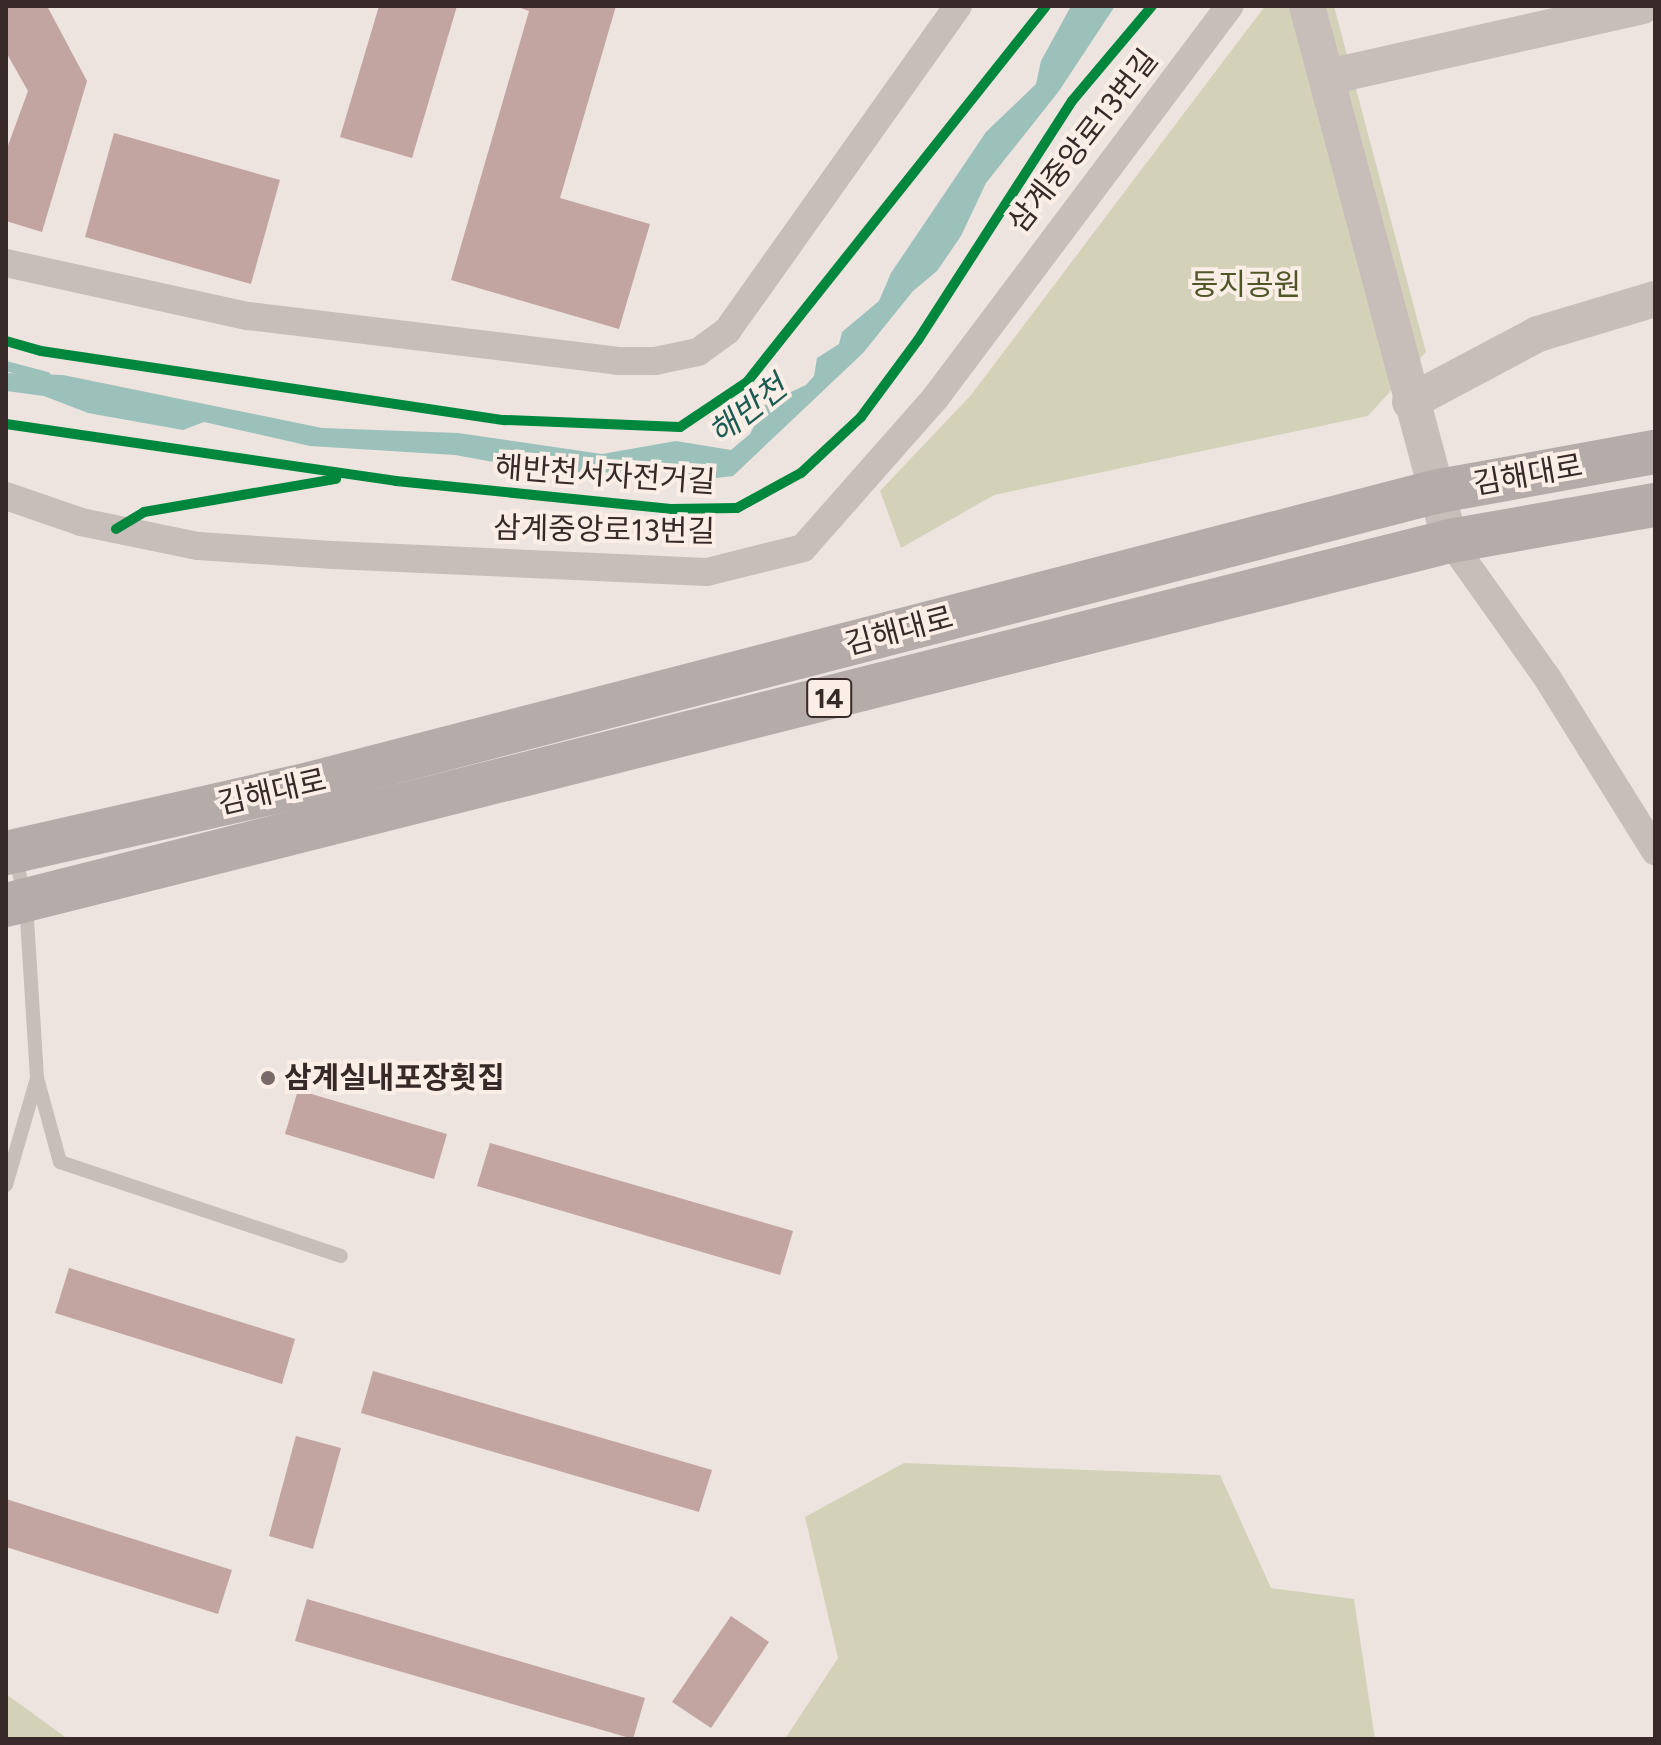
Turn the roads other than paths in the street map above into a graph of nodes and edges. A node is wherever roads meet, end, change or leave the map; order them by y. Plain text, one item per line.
1 (958, 6) edge
2 (1230, 6) edge
3 (1307, 6) edge
4 (1642, 6) edge
5 (1328, 77) junction
6 (6, 263) edge
7 (1655, 299) edge
8 (1410, 402) junction
9 (1655, 452) edge
10 (1434, 492) junction
11 (6, 496) edge
12 (1655, 505) edge
13 (1450, 541) junction
14 (1655, 851) edge
15 (10, 853) edge
16 (16, 903) edge
17 (37, 1078) junction
18 (6, 1185) edge
19 (341, 1256) dead end

1 - 6 street
2 - 11 street, 삼계중앙로13번길
3 - 5 street
4 - 5 street
5 - 8 street
7 - 8 street
8 - 10 street
9 - 10 main road, 김해대로
10 - 13 street
10 - 15 main road, 김해대로
12 - 13 main road, 김해대로 / 14
13 - 14 street
13 - 16 main road, 김해대로 / 14
15 - 16 lane
16 - 17 lane
17 - 18 lane
17 - 19 lane

